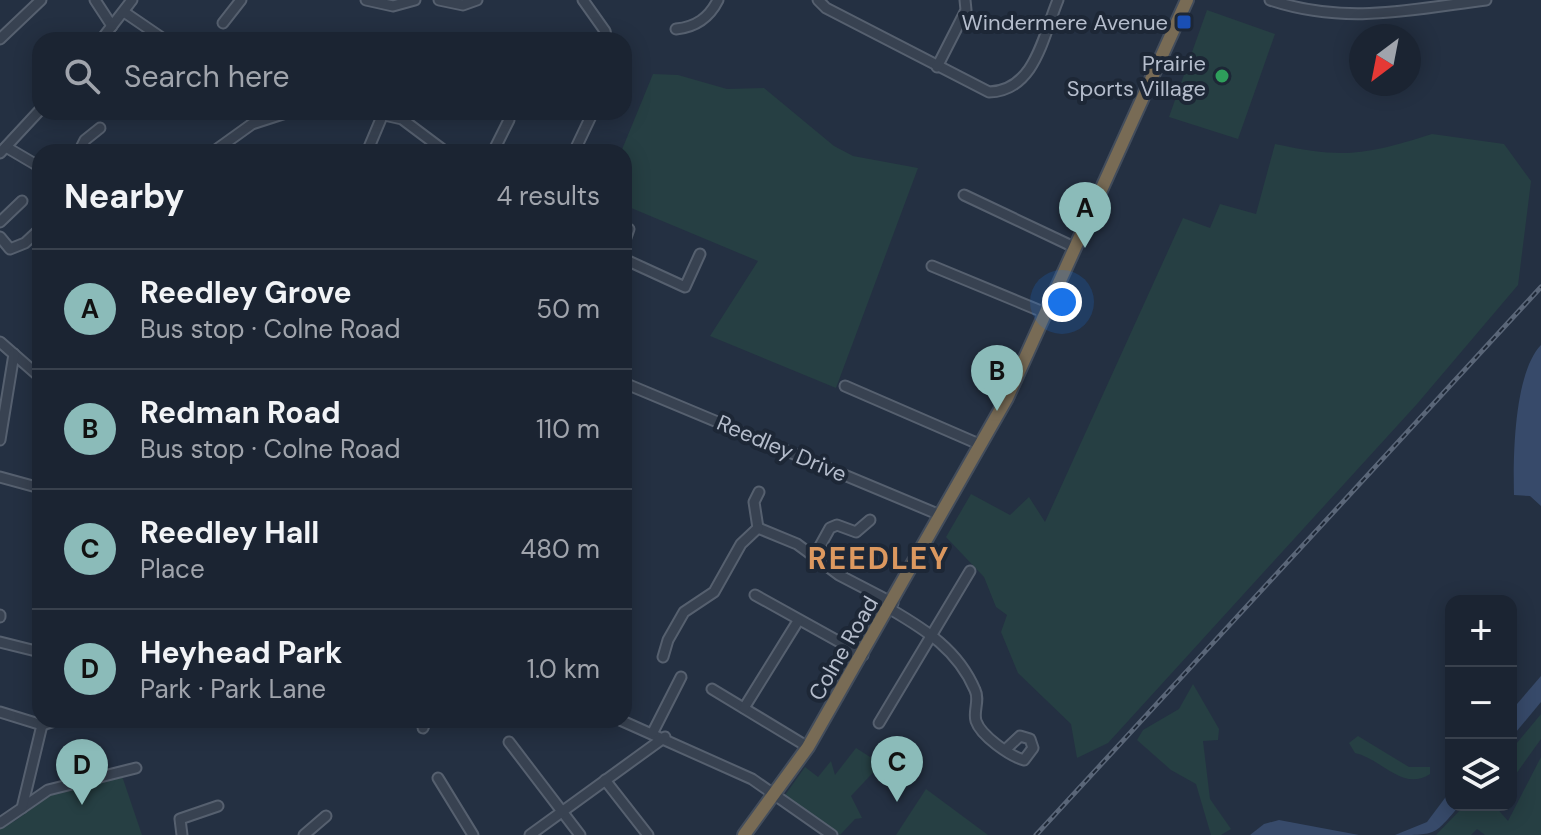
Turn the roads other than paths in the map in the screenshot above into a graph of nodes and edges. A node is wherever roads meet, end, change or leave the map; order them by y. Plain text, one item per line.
1 (41, 0) edge
2 (95, 0) edge
3 (112, 0) edge
4 (132, 0) edge
5 (241, 0) edge
6 (366, 0) edge
7 (415, 0) edge
8 (439, 0) edge
9 (477, 0) edge
10 (718, 0) edge
11 (818, 0) edge
12 (965, 0) edge
13 (1058, 0) edge
14 (1187, 0) edge
15 (1270, 0) edge
16 (1486, 0) edge
17 (585, 1) edge
18 (1408, 5) edge
19 (105, 12) junction
20 (124, 12) junction
21 (223, 23) dead end
22 (112, 26) junction
23 (676, 29) dead end
24 (107, 32) edge
25 (153, 32) edge
26 (602, 32) edge
27 (0, 38) edge
28 (937, 67) junction
29 (32, 119) edge
30 (264, 120) edge
31 (380, 120) edge
32 (400, 120) edge
33 (509, 120) dead end
34 (589, 120) edge
35 (100, 128) dead end
36 (83, 144) edge
37 (224, 144) edge
38 (370, 144) edge
39 (436, 144) edge
40 (497, 144) edge
41 (578, 144) edge
42 (3, 150) edge
43 (32, 163) edge
44 (964, 195) dead end
45 (22, 201) dead end
46 (0, 222) edge
47 (32, 236) edge
48 (0, 237) edge
49 (1076, 248) junction
50 (700, 254) dead end
51 (632, 263) edge
52 (932, 266) dead end
53 (1048, 314) junction
54 (0, 342) edge
55 (14, 354) junction
56 (32, 370) edge
57 (632, 386) edge
58 (845, 386) dead end
59 (2, 415) edge
60 (0, 440) edge
61 (981, 445) junction
62 (0, 477) edge
63 (32, 486) edge
64 (759, 492) dead end
65 (940, 515) junction
66 (870, 520) dead end
67 (758, 528) junction
68 (814, 557) junction
69 (970, 571) dead end
70 (755, 595) dead end
71 (892, 606) junction
72 (798, 621) junction
73 (933, 634) junction
74 (0, 642) edge
75 (32, 650) edge
76 (863, 655) junction
77 (663, 657) dead end
78 (681, 677) dead end
79 (712, 689) dead end
80 (744, 708) junction
81 (0, 712) edge
82 (32, 722) edge
83 (879, 723) dead end
84 (632, 724) edge
85 (41, 728) edge
86 (653, 732) junction
87 (665, 737) junction
88 (509, 742) dead end
89 (808, 747) junction
90 (1005, 750) dead end
91 (136, 768) dead end
92 (438, 778) dead end
93 (605, 780) junction
94 (777, 794) junction
95 (218, 806) dead end
96 (22, 808) junction
97 (560, 812) junction
98 (326, 816) dead end
99 (0, 823) edge
100 (748, 833) edge
101 (182, 835) edge
102 (304, 835) edge
103 (473, 835) edge
104 (530, 835) edge
105 (580, 835) edge
106 (648, 835) edge
107 (832, 835) edge

1 - 27 street
2 - 19 street
3 - 19 street
4 - 20 street
5 - 21 street
6 - 7 street
8 - 9 street
10 - 23 street
11 - 28 street
12 - 28 street
13 - 28 street
14 - 49 highway, Colne Road
15 - 18 street
16 - 18 street
17 - 26 street
19 - 22 street
20 - 22 street
20 - 25 street
22 - 24 street
29 - 42 street
30 - 37 street
31 - 38 street
32 - 39 street
33 - 40 street
34 - 41 street
35 - 36 street
42 - 43 street
44 - 49 street
45 - 46 street
47 - 48 street
49 - 53 highway, Colne Road
50 - 51 street
52 - 53 street
53 - 61 highway, Colne Road
54 - 55 street
55 - 56 street
55 - 59 street
57 - 65 street, Reedley Drive
58 - 61 street
59 - 60 street
61 - 65 highway, Colne Road
62 - 63 street
64 - 67 street
65 - 71 highway, Colne Road
66 - 68 street
67 - 68 street
67 - 77 street
68 - 71 street
69 - 73 street
70 - 72 street
71 - 73 street
71 - 76 highway, Colne Road
72 - 76 street
72 - 80 street
73 - 83 street
73 - 90 street
74 - 75 street
76 - 89 highway, Colne Road
78 - 86 street
79 - 80 street
80 - 89 street
81 - 82 street
84 - 86 street
85 - 96 street
86 - 87 street
87 - 93 street
87 - 94 street
88 - 97 street
89 - 94 highway, Colne Road
91 - 96 street
92 - 103 street
93 - 97 street
93 - 106 street
94 - 100 highway, Colne Road
94 - 107 street
95 - 101 street
96 - 99 street
97 - 104 street
97 - 105 street
98 - 102 street

